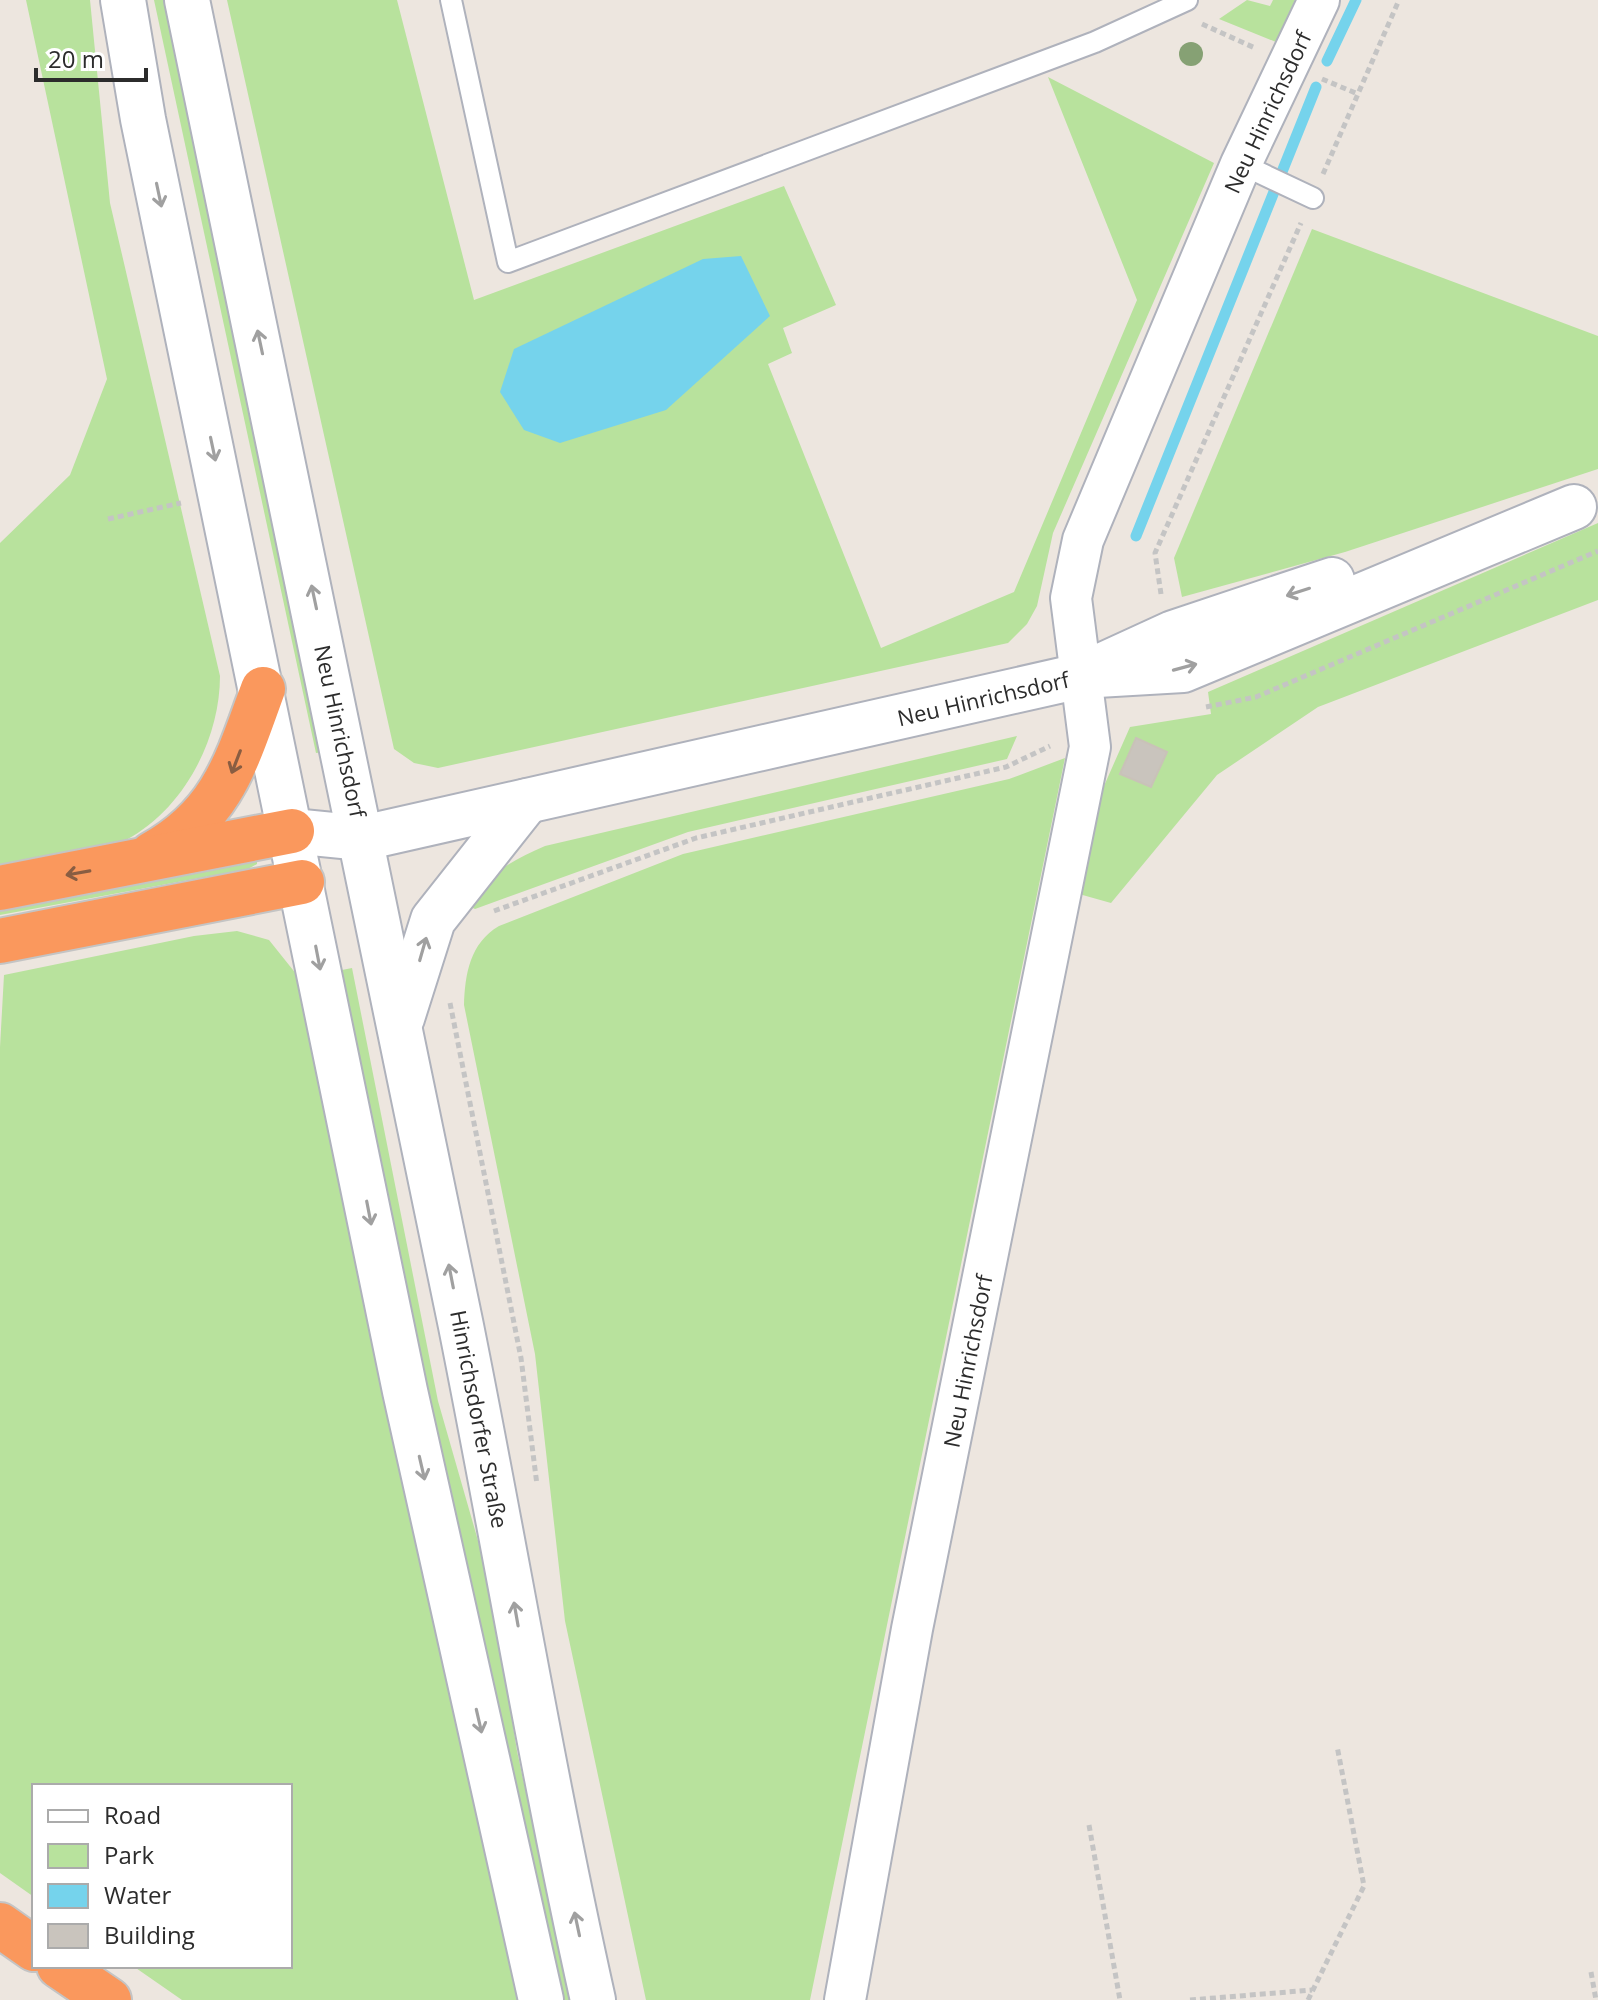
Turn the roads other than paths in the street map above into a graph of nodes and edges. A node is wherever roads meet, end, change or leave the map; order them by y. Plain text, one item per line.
1 (123, 0) edge
2 (187, 0) edge
3 (451, 0) edge
4 (1187, 0) edge
5 (1319, 0) edge
6 (1241, 164) junction
7 (1313, 198) road end
8 (1586, 503) edge
9 (1080, 676) junction
10 (263, 689) junction
11 (527, 801) junction
12 (292, 831) junction
13 (363, 838) junction
14 (126, 865) junction
15 (302, 882) junction
16 (0, 888) edge
17 (0, 941) edge
18 (401, 1024) junction
19 (0, 1925) edge
20 (32, 1948) edge
21 (62, 1968) edge
22 (109, 2000) edge
23 (541, 2000) edge
24 (593, 2000) edge
25 (845, 2000) edge

1 -> 10 main road
13 -> 2 main road, Neu Hinrichsdorf
3 - 4 lane
5 - 6 street, Neu Hinrichsdorf
6 - 7 lane
6 - 9 street, Neu Hinrichsdorf
8 - 9 main road, Neu Hinrichsdorf
9 - 11 main road, Neu Hinrichsdorf
9 - 25 street, Neu Hinrichsdorf
10 - 12 main road
10 -> 14 highway
11 - 13 main road, Neu Hinrichsdorf
18 -> 11 main road
12 - 13 main road
12 - 14 highway
12 - 15 main road
13 - 15 main road
13 - 18 main road, Hinrichsdorfer Straße
14 -> 16 highway
15 - 17 highway
15 -> 23 main road
24 -> 18 main road, Hinrichsdorfer Straße
19 - 20 highway
21 - 22 highway

